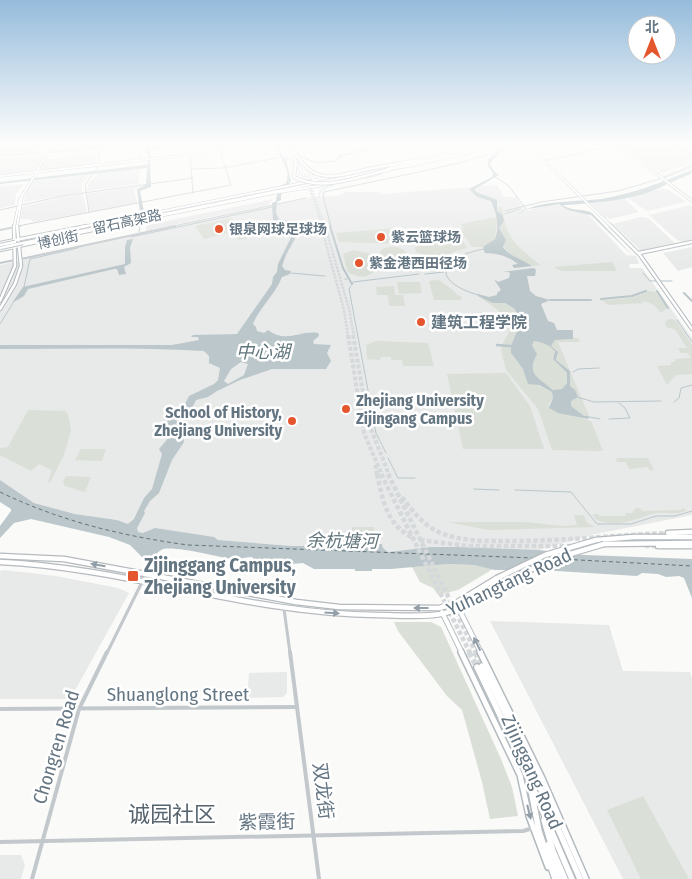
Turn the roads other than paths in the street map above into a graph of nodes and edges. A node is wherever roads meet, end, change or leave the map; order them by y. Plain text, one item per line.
1 (29, 183) edge
2 (87, 183) edge
3 (159, 183) edge
4 (193, 183) edge
5 (231, 183) edge
6 (305, 183) edge
7 (312, 183) edge
8 (313, 183) edge
9 (333, 183) edge
10 (566, 183) edge
11 (653, 183) edge
12 (669, 183) edge
13 (300, 184) joint
14 (287, 188) junction
15 (276, 191) junction
16 (85, 193) junction
17 (193, 193) junction
18 (580, 197) junction
19 (306, 198) dead end
20 (692, 200) edge
21 (19, 206) junction
22 (522, 208) junction
23 (0, 210) edge
24 (505, 211) dead end
25 (89, 212) junction
26 (505, 214) dead end
27 (144, 218) junction
28 (139, 219) junction
29 (15, 227) junction
30 (0, 230) edge
31 (16, 240) junction
32 (692, 243) edge
33 (18, 245) junction
34 (14, 246) junction
35 (0, 247) edge
36 (639, 254) junction
37 (20, 259) junction
38 (15, 260) junction
39 (0, 264) edge
40 (0, 301) edge
41 (0, 310) edge
42 (692, 329) edge
43 (668, 532) tunnel mouth
44 (692, 532) edge
45 (692, 537) edge
46 (692, 544) edge
47 (658, 546) tunnel mouth
48 (0, 556) edge
49 (0, 562) edge
50 (146, 574) junction
51 (143, 581) junction
52 (456, 603) junction
53 (439, 608) junction
54 (284, 609) junction
55 (459, 609) junction
56 (444, 614) junction
57 (297, 707) junction
58 (0, 709) edge
59 (79, 709) junction
60 (527, 773) junction
61 (542, 801) junction
62 (537, 817) junction
63 (533, 828) junction
64 (314, 837) junction
65 (0, 842) edge
66 (43, 842) junction
67 (32, 879) edge
68 (319, 879) edge
69 (554, 879) edge
70 (559, 879) edge
71 (565, 879) edge
72 (572, 879) edge
73 (580, 879) edge
74 (586, 879) edge

1 - 21 main road
2 - 16 street
3 - 16 street
4 - 17 street
5 - 17 street
6 - 13 main road
7 - 14 main road
8 - 14 main road
9 - 14 main road
10 - 18 main road
11 - 18 street
12 - 20 main road
13 - 14 main road
14 - 15 main road
15 - 27 main road
15 - 27 main road
15 - 27 main road, 留石高架路
16 - 21 street
16 - 25 street
17 - 25 street
18 - 22 street
18 - 36 main road
19 - 37 street, 博创街
21 - 23 street
21 - 29 main road
22 - 24 street
22 - 26 street
25 - 29 street
27 - 28 main road
27 - 28 main road
28 - 31 main road
28 - 33 main road
28 - 35 main road, 留石高架路, bridge
29 - 30 street
29 - 31 main road
31 - 33 main road
31 - 34 main road
31 - 35 main road
32 - 36 main road
33 - 34 main road
33 - 37 main road
34 - 35 main road
34 - 38 main road
36 - 42 main road
37 - 41 main road
38 - 39 street
38 - 40 main road
43 - 44 main road
45 - 52 main road, Yuhangtang Road, bridge
46 - 47 main road
46 - 55 main road, Yuhangtang Road, bridge
50 -> 48 main road, Yuhangtang Road
49 - 51 main road, Yuhangtang Road
50 - 51 street, Chongren Road
53 -> 50 main road, Yuhangtang Road
51 - 54 main road, Yuhangtang Road
51 - 59 street, Chongren Road
52 - 53 main road, Yuhangtang Road
52 - 55 main road
53 - 56 main road
54 -> 56 main road, Yuhangtang Road
54 - 57 street, 双龙街
55 - 56 main road, Yuhangtang Road
74 -> 55 main road
56 -> 63 main road
57 - 59 street, Shuanglong Street
57 - 64 street, 双龙街
58 - 59 street, Shuanglong Street
59 - 66 street, Chongren Road
60 - 61 main road, Zijinggang Road
60 - 61 main road, Zijinggang Road
60 - 62 main road
61 - 71 highway
61 - 72 main road, Zijinggang Road
61 - 73 main road, Zijinggang Road
62 - 69 main road
62 - 70 main road
63 - 64 street, 紫霞街
63 - 69 main road
64 - 66 street, 紫霞街
64 - 68 street, 双龙街
65 - 66 street, 紫霞街
66 - 67 street, Chongren Road

